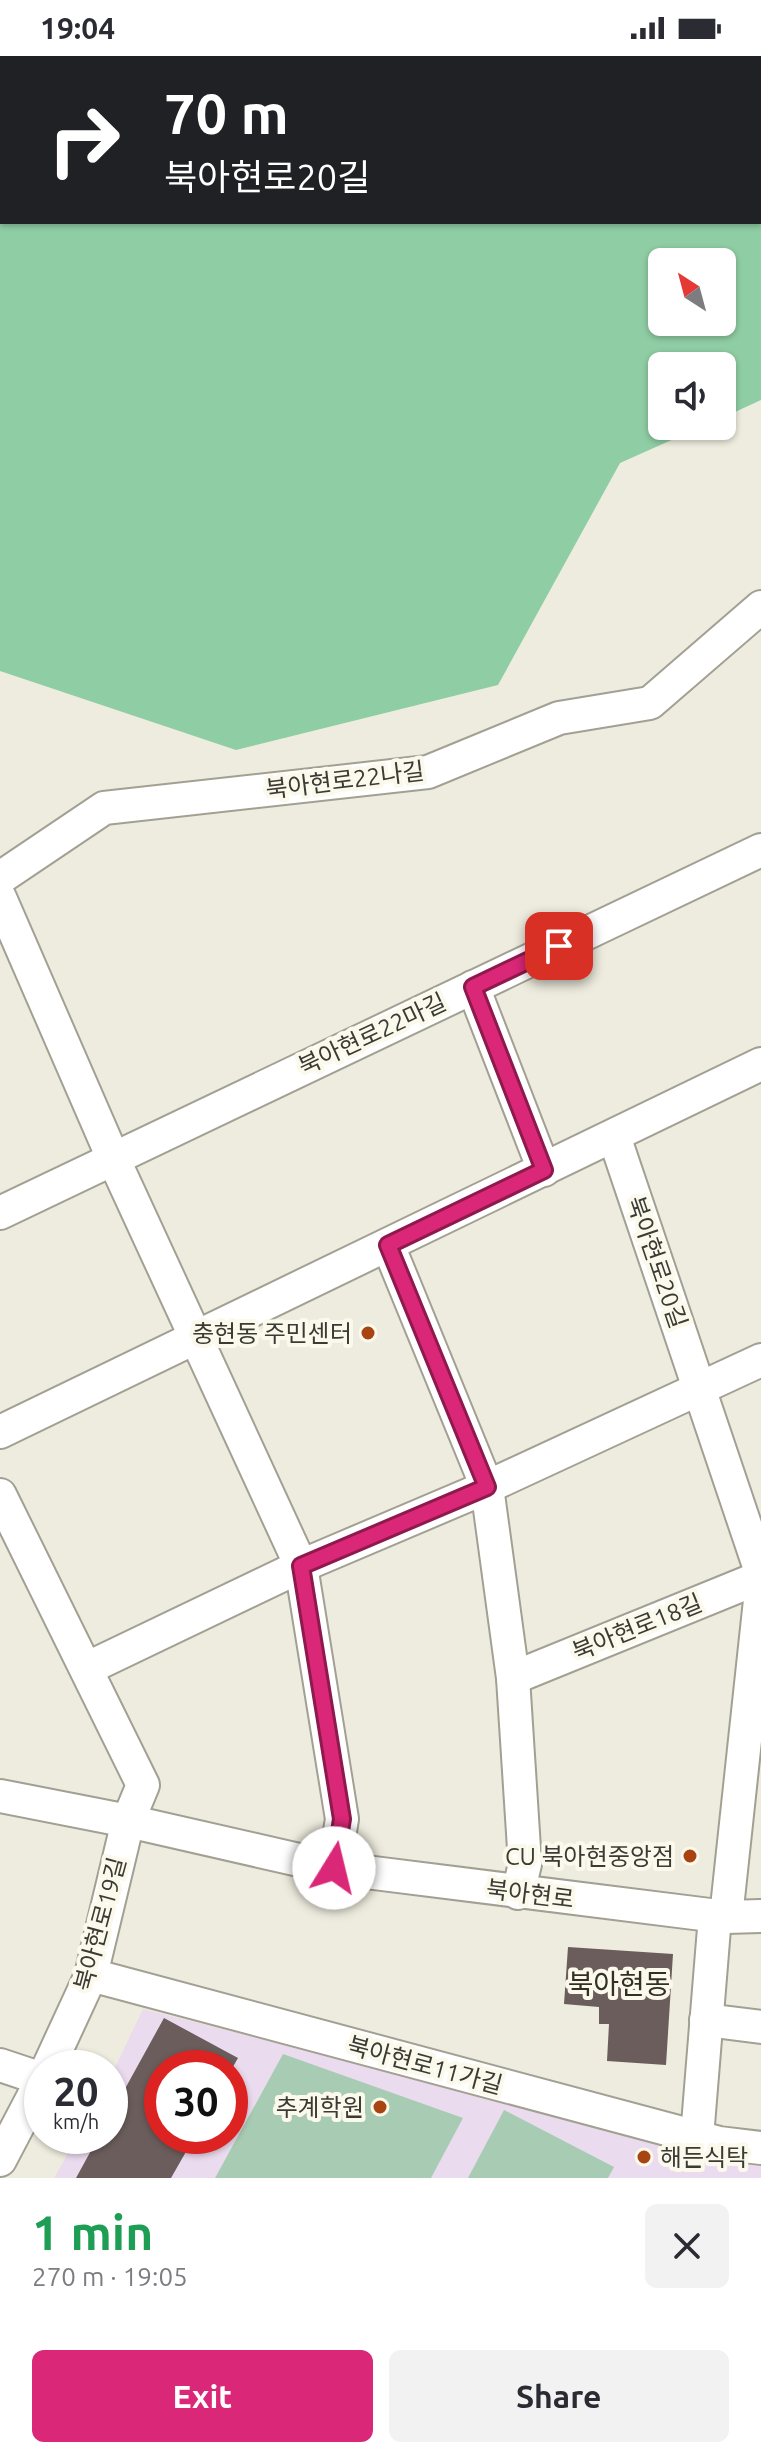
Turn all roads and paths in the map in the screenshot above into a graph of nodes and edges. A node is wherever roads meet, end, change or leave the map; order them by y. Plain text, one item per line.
1 (761, 607) edge
2 (761, 850) edge
3 (0, 878) edge
4 (0, 898) edge
5 (473, 987) junction
6 (761, 1064) edge
7 (614, 1136) junction
8 (113, 1158) junction
9 (544, 1170) junction
10 (0, 1213) edge
11 (388, 1245) junction
12 (196, 1338) junction
13 (761, 1360) edge
14 (699, 1389) junction
15 (0, 1432) edge
16 (487, 1487) junction
17 (0, 1495) edge
18 (301, 1566) junction
19 (761, 1574) edge
20 (761, 1591) edge
21 (88, 1668) junction
22 (513, 1678) junction
23 (0, 1796) edge
24 (128, 1821) junction
25 (334, 1868) junction
26 (518, 1893) junction
27 (720, 1916) junction
28 (761, 1916) edge
29 (91, 1975) junction
30 (706, 2020) junction
31 (761, 2027) edge
32 (56, 2050) edge
33 (0, 2065) edge
34 (24, 2074) edge
35 (24, 2114) edge
36 (697, 2137) junction
37 (761, 2148) edge
38 (0, 2160) edge

1 - 3 street, 북아현로22나길
2 - 5 street, 북아현로22마길
4 - 8 street
5 - 8 street, 북아현로22마길
5 - 9 street
6 - 7 street
7 - 9 street
7 - 14 street, 북아현로20길
8 - 10 street, 북아현로22마길
8 - 12 street
9 - 11 street
11 - 12 street
11 - 16 street
12 - 15 street
12 - 18 street
13 - 14 street
14 - 16 street
14 - 19 street, 북아현로18길
16 - 18 street
16 - 22 street
17 - 21 street
18 - 21 street
18 - 25 street
19 - 22 street, 북아현로18길
20 - 27 street
21 - 24 street
22 - 26 street
23 - 24 street, 북아현로
24 - 25 street, 북아현로
24 - 29 street, 북아현로19길
25 - 26 street, 북아현로
26 - 27 street, 북아현로
27 - 28 street, 북아현로
27 - 30 street
29 - 32 street, 북아현로19길
29 - 36 street, 북아현로11가길
30 - 31 street
30 - 36 street
33 - 34 street
35 - 38 street
36 - 37 street, 북아현로11가길

